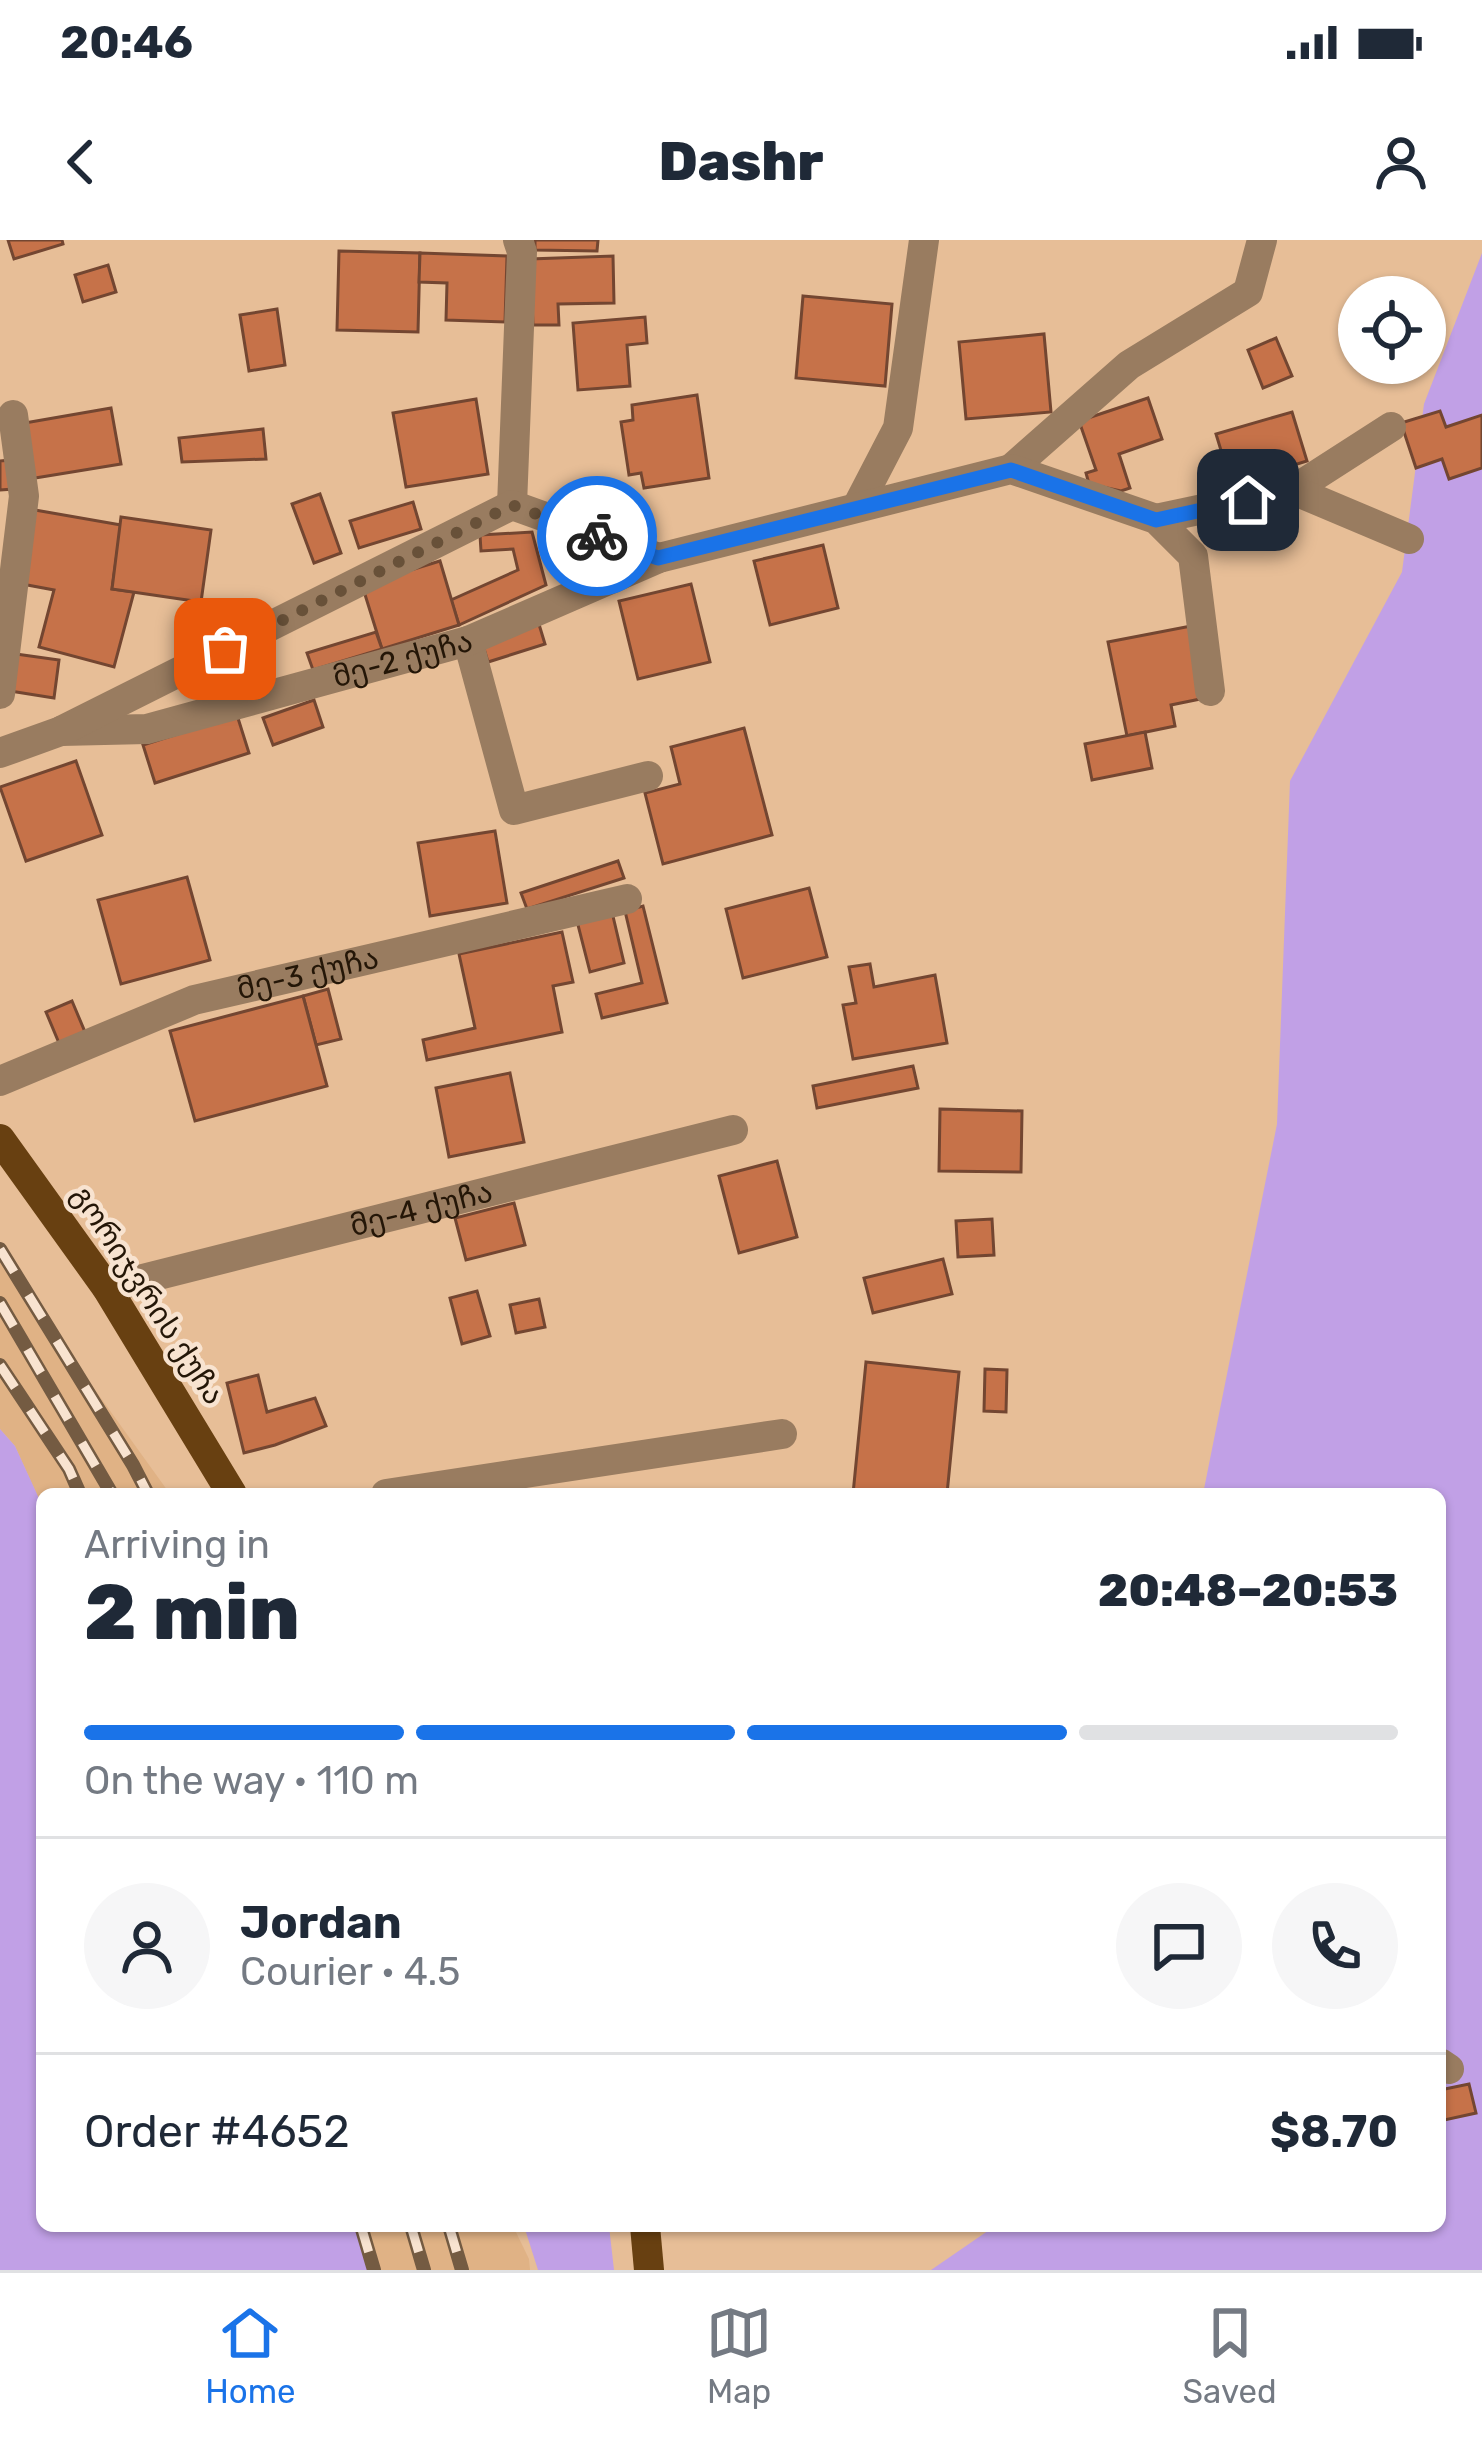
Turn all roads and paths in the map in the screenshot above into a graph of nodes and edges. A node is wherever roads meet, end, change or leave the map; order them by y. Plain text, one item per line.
1 (518, 240) edge
2 (923, 240) edge
3 (1262, 240) edge
4 (13, 415) dead end
5 (1391, 427) dead end
6 (1011, 470) junction
7 (1293, 490) junction
8 (512, 505) junction
9 (857, 507) junction
10 (1156, 520) junction
11 (1409, 539) dead end
12 (658, 558) junction
13 (468, 641) junction
14 (1210, 691) dead end
15 (0, 694) edge
16 (61, 731) junction
17 (0, 753) edge
18 (648, 776) dead end
19 (627, 899) dead end
20 (0, 1082) edge
21 (734, 1130) dead end
22 (0, 1139) edge
23 (106, 1288) junction
24 (782, 1434) dead end
25 (228, 1488) edge
26 (426, 1488) edge
27 (646, 2232) edge
28 (649, 2270) edge

1 - 8 street
2 - 9 street
3 - 6 street
4 - 15 street
5 - 7 street
6 - 9 street, მე-2 ქუჩა
6 - 10 street
7 - 10 street
7 - 11 street
8 - 12 street
8 - 16 street, მე-2 ქუჩა
9 - 12 street, მე-2 ქუჩა
10 - 14 street
12 - 13 street, მე-2 ქუჩა
13 - 16 street, მე-2 ქუჩა
13 - 18 street
16 - 17 street, მე-2 ქუჩა
19 - 20 street, მე-3 ქუჩა
21 - 23 street, მე-4 ქუჩა
22 - 23 main road, გორიჯვრის ქუჩა
23 - 25 main road, გორიჯვრის ქუჩა
24 - 26 street
27 - 28 main road

